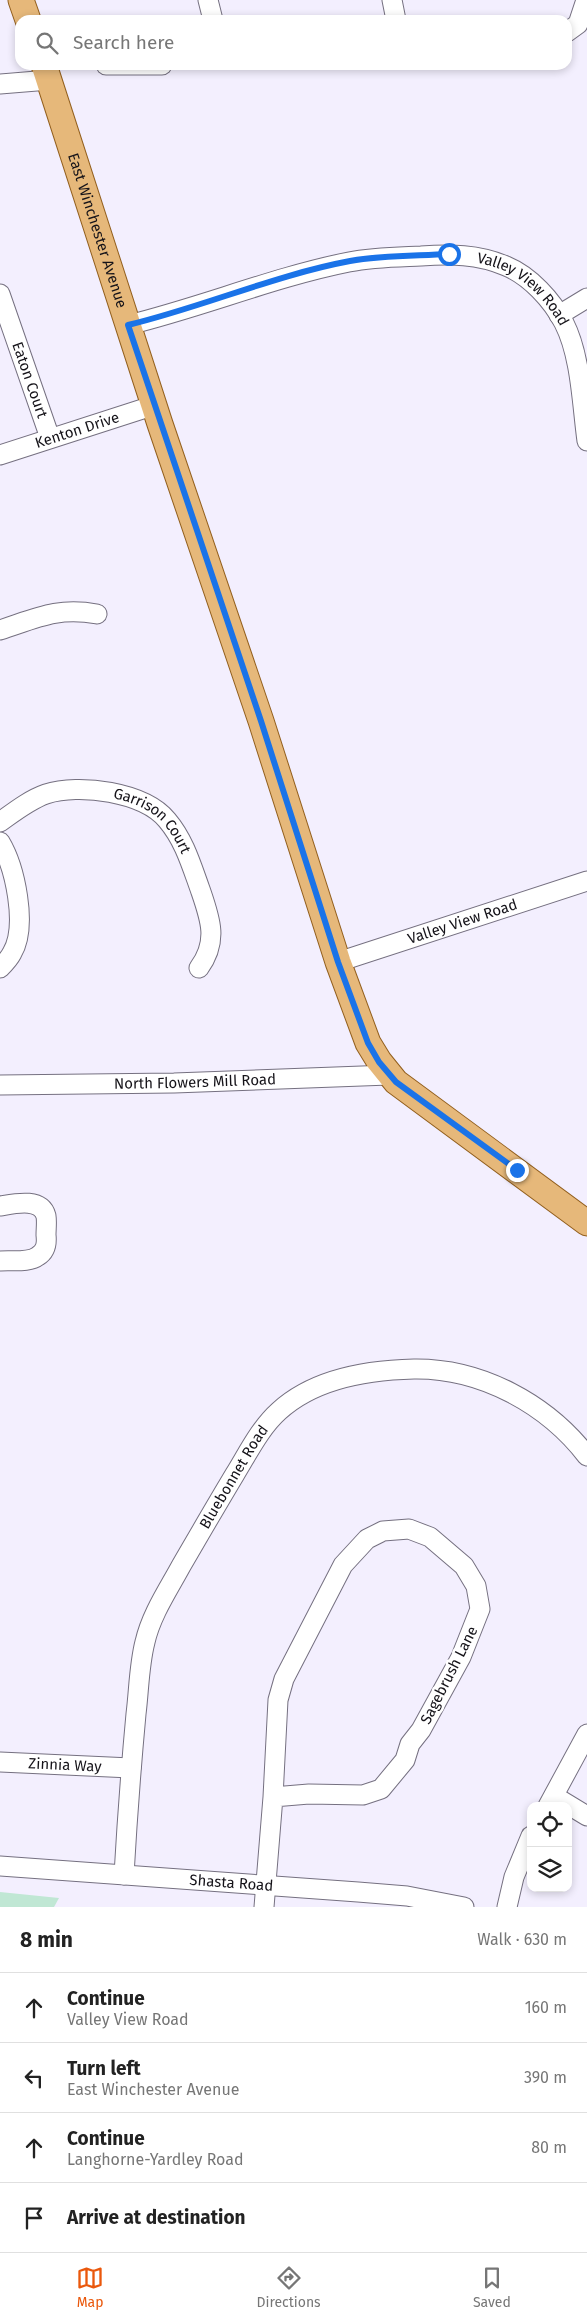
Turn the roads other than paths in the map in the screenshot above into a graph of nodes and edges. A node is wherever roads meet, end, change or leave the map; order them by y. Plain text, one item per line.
1 (21, 0) edge
2 (208, 0) edge
3 (392, 0) edge
4 (586, 0) edge
5 (26, 15) edge
6 (212, 15) edge
7 (395, 15) edge
8 (572, 28) edge
9 (46, 72) edge
10 (0, 84) edge
11 (0, 294) edge
12 (587, 298) edge
13 (559, 315) junction
14 (128, 325) junction
15 (154, 405) junction
16 (50, 438) junction
17 (587, 442) edge
18 (0, 455) edge
19 (97, 614) dead end
20 (0, 630) edge
21 (0, 822) edge
22 (0, 842) edge
23 (587, 881) edge
24 (338, 962) junction
25 (0, 968) edge
26 (199, 968) dead end
27 (389, 1075) junction
28 (0, 1085) edge
29 (0, 1206) edge
30 (587, 1223) edge
31 (0, 1260) edge
32 (587, 1456) edge
33 (587, 1734) edge
34 (0, 1762) edge
35 (131, 1768) junction
36 (273, 1797) junction
37 (551, 1801) edge
38 (587, 1816) edge
39 (527, 1846) edge
40 (0, 1866) edge
41 (124, 1875) junction
42 (266, 1885) junction
43 (407, 1901) edge
44 (264, 1907) edge
45 (464, 1907) edge
46 (507, 1907) edge

1 - 5 main road
2 - 6 street
3 - 7 street
4 - 8 street
9 - 10 street
9 - 14 main road, East Winchester Avenue
11 - 16 street, Eaton Court
12 - 13 street
13 - 14 street, Valley View Road
13 - 17 street, Valley View Road
14 - 15 main road, East Winchester Avenue
15 - 16 street, Kenton Drive
15 - 24 main road, East Winchester Avenue
16 - 18 street, Kenton Drive
19 - 20 street
21 - 26 street, Garrison Court
22 - 25 street
23 - 24 street, Valley View Road
24 - 27 main road, East Winchester Avenue
27 - 28 street, North Flowers Mill Road
27 - 30 main road, East Winchester Avenue
29 - 31 street
32 - 35 street, Bluebonnet Road
33 - 37 street
34 - 35 street, Zinnia Way
35 - 41 street, Bluebonnet Road
36 - 36 street, Sagebrush Lane
36 - 42 street, Sagebrush Lane
37 - 38 street
39 - 46 street
40 - 41 street, Shasta Road
41 - 42 street, Shasta Road
42 - 43 street, Shasta Road
42 - 44 street, Sagebrush Lane
43 - 45 street, Shasta Road

